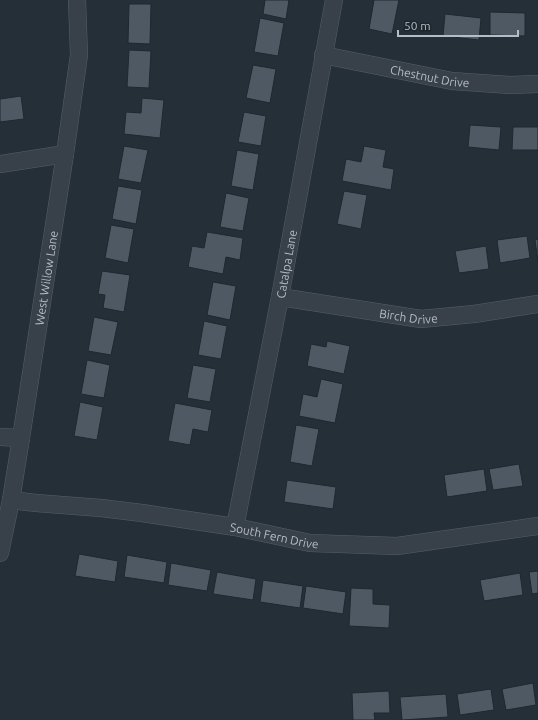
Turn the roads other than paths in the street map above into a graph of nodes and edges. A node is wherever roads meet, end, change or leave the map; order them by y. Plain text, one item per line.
1 (77, 0) edge
2 (334, 0) edge
3 (323, 55) junction
4 (538, 84) edge
5 (66, 154) junction
6 (0, 164) edge
7 (280, 297) junction
8 (538, 304) edge
9 (0, 437) edge
10 (21, 438) junction
11 (11, 500) junction
12 (538, 526) edge
13 (235, 527) junction
14 (0, 554) edge

1 - 5 street, West Willow Lane
2 - 3 street, Catalpa Lane
3 - 4 street, Chestnut Drive
3 - 7 street, Catalpa Lane
5 - 6 street
5 - 10 street, West Willow Lane
7 - 8 street, Birch Drive
7 - 13 street, Catalpa Lane
9 - 10 street
10 - 11 street, West Willow Lane
11 - 13 street, South Fern Drive
11 - 14 street, West Willow Lane
12 - 13 street, South Fern Drive

